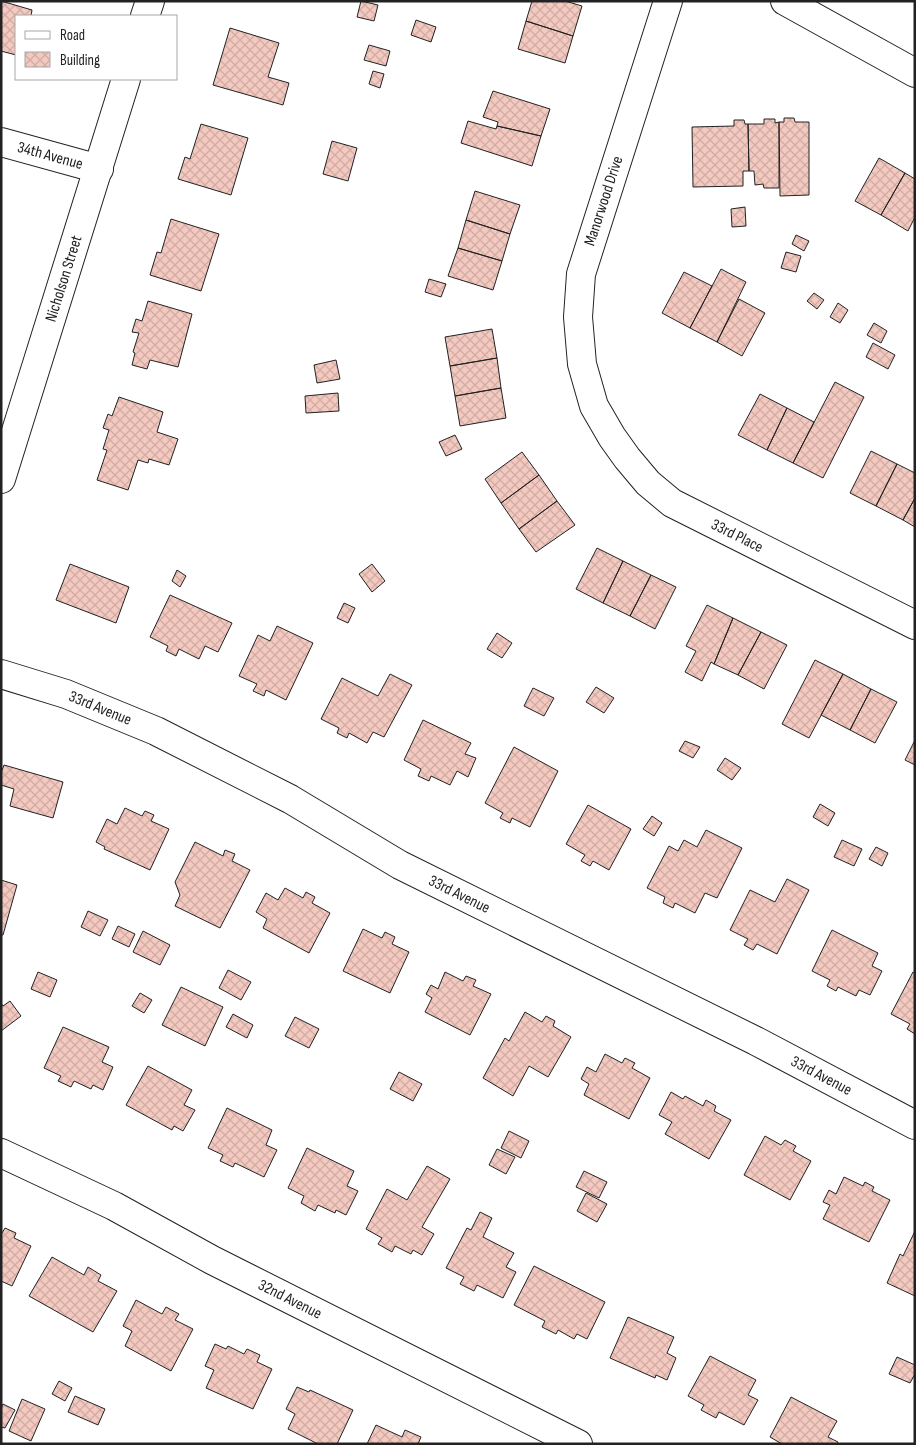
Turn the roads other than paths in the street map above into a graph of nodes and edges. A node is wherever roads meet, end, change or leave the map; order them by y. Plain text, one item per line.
1 (150, 1) edge
2 (668, 1) edge
3 (785, 1) edge
4 (146, 15) edge
5 (915, 73) edge
6 (126, 80) edge
7 (1, 142) edge
8 (98, 168) junction
9 (594, 406) joint
10 (1, 479) edge
11 (915, 625) edge
12 (1, 674) edge
13 (915, 1125) edge
14 (1, 1153) edge
15 (578, 1444) edge

1 - 4 street
2 - 9 street, Manorwood Drive
3 - 5 street
6 - 8 street, Nicholson Street
7 - 8 street, 34th Avenue
8 - 10 street, Nicholson Street
9 - 11 street, 33rd Place
12 - 13 street, 33rd Avenue
14 - 15 street, 32nd Avenue

